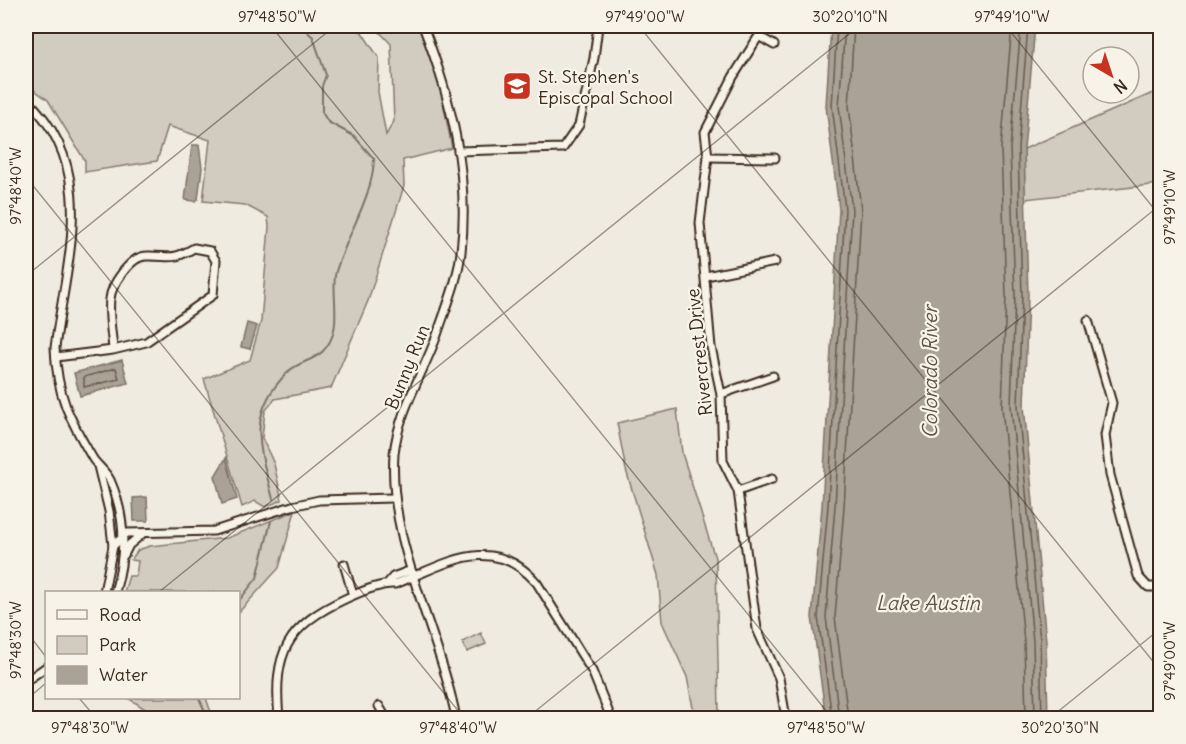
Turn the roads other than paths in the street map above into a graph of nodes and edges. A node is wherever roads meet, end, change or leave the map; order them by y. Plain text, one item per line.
1 (423, 26) edge
2 (598, 26) edge
3 (765, 26) edge
4 (760, 37) junction
5 (774, 45) dead end
6 (26, 99) edge
7 (459, 151) junction
8 (708, 157) junction
9 (775, 158) dead end
10 (775, 262) dead end
11 (706, 276) junction
12 (1088, 320) dead end
13 (112, 350) junction
14 (56, 357) junction
15 (773, 376) dead end
16 (721, 394) junction
17 (98, 466) junction
18 (772, 479) dead end
19 (738, 491) junction
20 (393, 498) junction
21 (141, 535) junction
22 (123, 536) junction
23 (113, 546) junction
24 (123, 557) junction
25 (344, 564) dead end
26 (414, 574) junction
27 (1161, 587) edge
28 (104, 591) edge
29 (115, 591) edge
30 (353, 595) junction
31 (45, 668) edge
32 (26, 681) edge
33 (379, 706) dead end
34 (279, 718) edge
35 (386, 718) edge
36 (456, 718) edge
37 (611, 718) edge
38 (786, 718) edge

1 - 7 street, Bunny Run
2 - 7 street
3 - 4 street, Rivercrest Drive
4 - 5 street
4 - 8 street, Rivercrest Drive
6 - 14 street
7 - 20 street, Bunny Run
8 - 9 street
8 - 11 street, Rivercrest Drive
10 - 11 street
11 - 16 street, Rivercrest Drive
12 - 27 street
13 - 13 street
13 - 14 street
14 - 17 street
15 - 16 street
16 - 19 street, Rivercrest Drive
17 - 22 street
17 - 23 street
18 - 19 street
19 - 38 street, Rivercrest Drive
20 - 21 street
20 - 26 street, Bunny Run
21 - 22 street
21 - 24 street
22 - 23 street
22 - 24 street
23 - 28 street
24 - 29 street
25 - 30 street
26 - 30 street
26 - 36 street, Bunny Run
26 - 37 street
30 - 34 street
31 - 32 street
33 - 35 street

